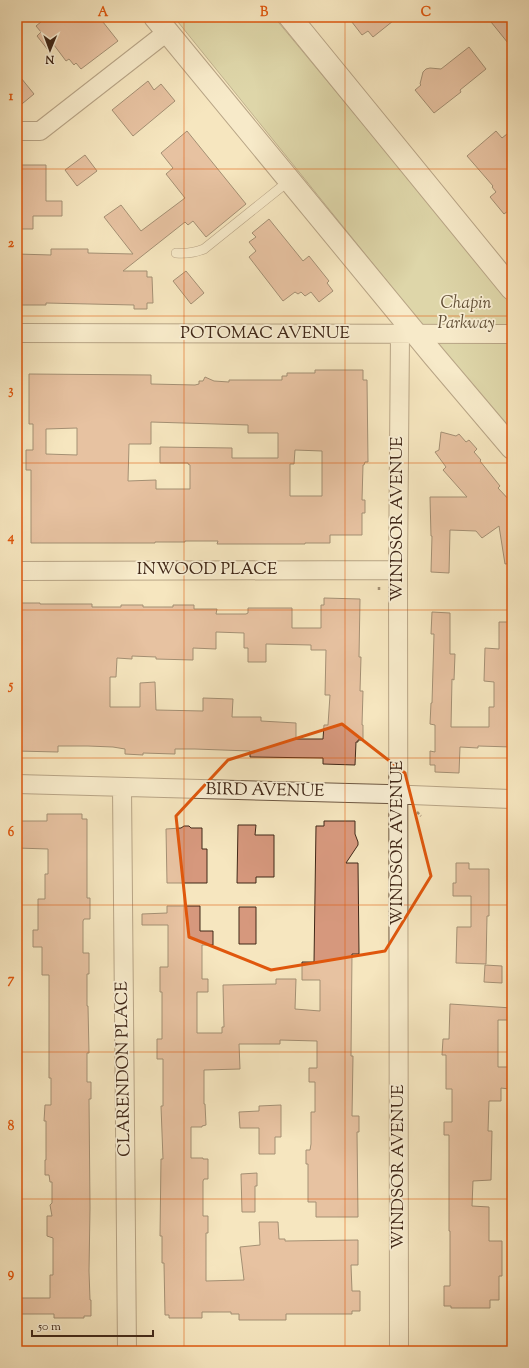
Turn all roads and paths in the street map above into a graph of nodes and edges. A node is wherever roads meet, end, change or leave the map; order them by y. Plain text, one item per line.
1 (290, 17) edge
2 (161, 25) edge
3 (17, 131) edge
4 (290, 180) junction
5 (176, 253) dead end
6 (512, 289) edge
7 (17, 333) edge
8 (408, 334) junction
9 (512, 334) edge
10 (512, 448) edge
11 (398, 570) junction
12 (17, 571) edge
13 (379, 587) dead end
14 (379, 592) dead end
15 (17, 784) edge
16 (122, 787) junction
17 (398, 794) junction
18 (512, 799) edge
19 (416, 812) dead end
20 (421, 816) dead end
21 (127, 1351) edge
22 (399, 1351) edge

1 - 6 street
2 - 3 street
2 - 4 street
4 - 5 lane
4 - 8 street
7 - 8 street, POTOMAC AVENUE
8 - 9 street, POTOMAC AVENUE
8 - 10 street
8 - 11 street, WINDSOR AVENUE
11 - 12 street, INWOOD PLACE
11 - 17 street, WINDSOR AVENUE
13 - 14 path
15 - 16 street, BIRD AVENUE
16 - 17 street, BIRD AVENUE
16 - 21 street, CLARENDON PLACE
17 - 18 street, BIRD AVENUE
17 - 22 street, WINDSOR AVENUE
19 - 20 path

